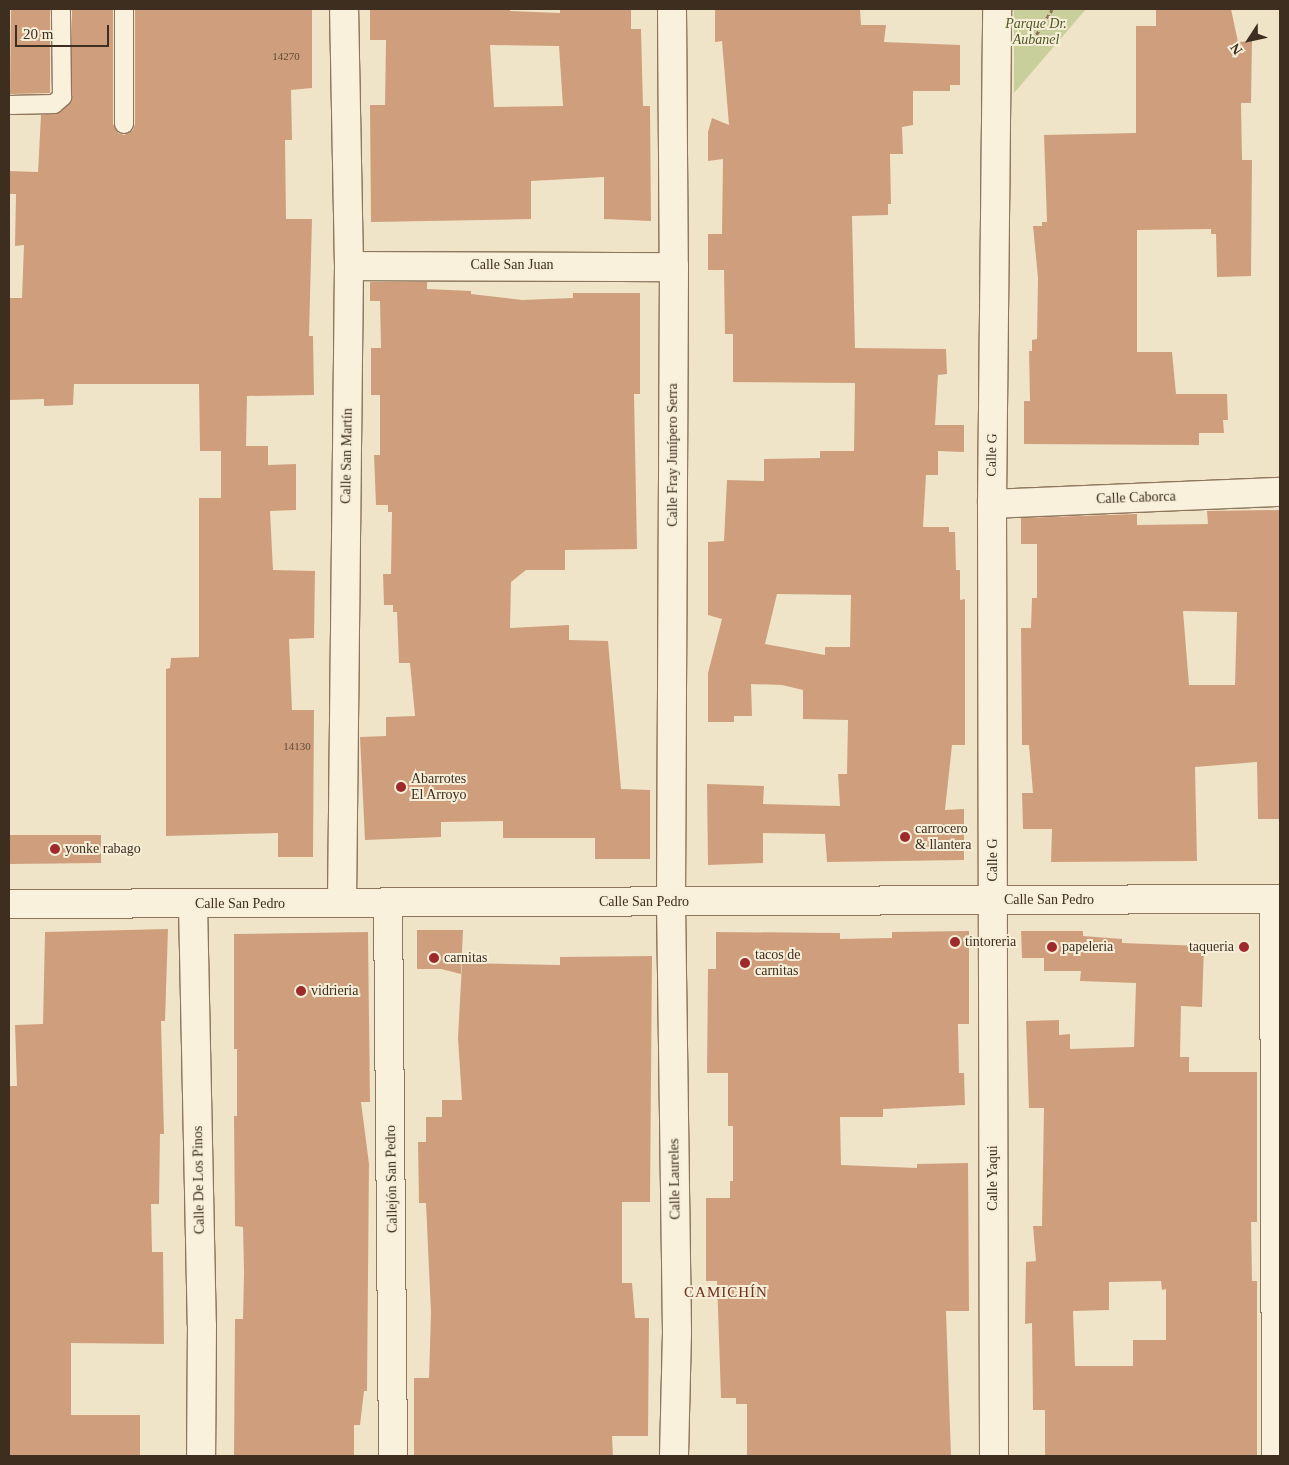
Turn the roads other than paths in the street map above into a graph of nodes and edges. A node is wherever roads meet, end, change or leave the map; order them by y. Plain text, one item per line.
1 (61, 9) edge
2 (124, 9) edge
3 (344, 9) edge
4 (672, 9) edge
5 (996, 9) edge
6 (9, 105) edge
7 (124, 124) dead end
8 (349, 266) junction
9 (674, 267) junction
10 (1280, 492) edge
11 (992, 504) junction
12 (1277, 899) edge
13 (993, 900) junction
14 (671, 902) junction
15 (342, 903) junction
16 (388, 903) junction
17 (9, 904) edge
18 (193, 904) junction
19 (201, 1456) edge
20 (393, 1456) edge
21 (674, 1456) edge
22 (994, 1456) edge
23 (1276, 1456) edge

1 - 6 lane
2 - 7 lane
3 - 8 street, Calle San Martín
4 - 9 street, Calle Fray Junípero Serra
5 - 11 street, Calle G
8 - 9 street, Calle San Juan
8 - 15 street, Calle San Martín
9 - 14 street, Calle Fray Junípero Serra
10 - 11 street, Calle Caborca
11 - 13 street, Calle G
12 - 13 street, Calle San Pedro
12 - 23 street
13 - 14 street, Calle San Pedro
13 - 22 street, Calle Yaqui
14 - 16 street, Calle San Pedro
14 - 21 street, Calle Laureles
15 - 16 street, Calle San Pedro
15 - 18 street, Calle San Pedro
16 - 20 street, Callejón San Pedro
17 - 18 street, Calle San Pedro
18 - 19 street, Calle De Los Pinos

